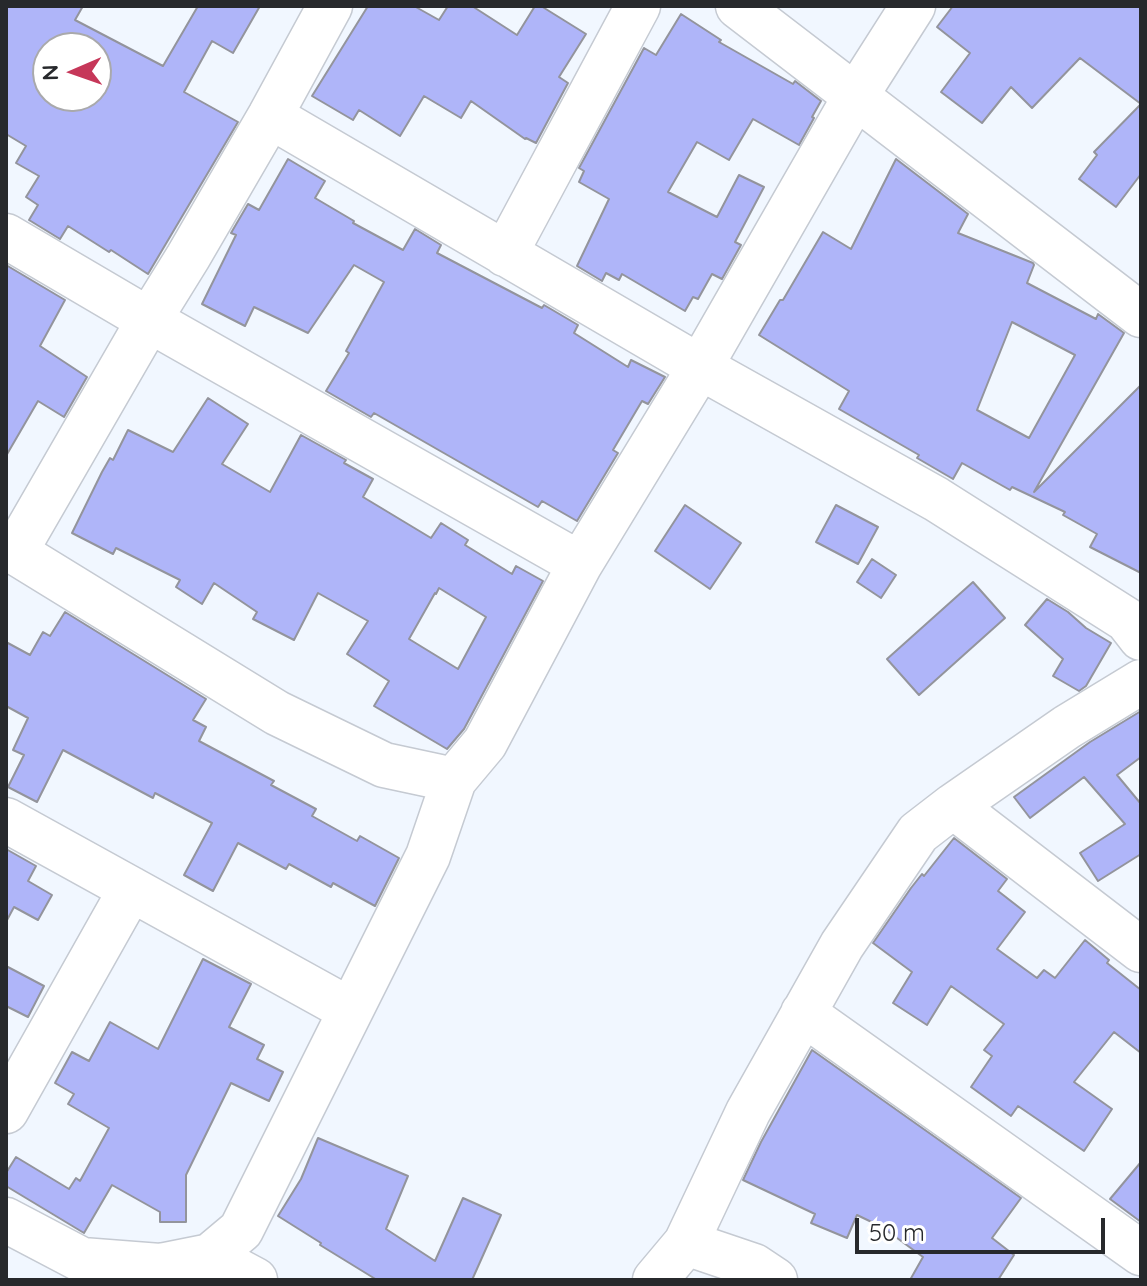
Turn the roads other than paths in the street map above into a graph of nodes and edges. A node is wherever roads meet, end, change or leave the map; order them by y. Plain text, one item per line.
1 (330, 6) edge
2 (638, 6) edge
3 (738, 6) edge
4 (913, 6) edge
5 (855, 97) junction
6 (270, 116) junction
7 (6, 236) edge
8 (505, 254) junction
9 (1141, 315) edge
10 (149, 320) junction
11 (700, 367) junction
12 (11, 564) edge
13 (580, 564) junction
14 (1141, 638) edge
15 (1141, 682) edge
16 (454, 780) junction
17 (953, 806) junction
18 (6, 820) edge
19 (131, 889) junction
20 (1141, 950) edge
21 (350, 1010) junction
22 (803, 1013) junction
23 (6, 1111) edge
24 (6, 1220) edge
25 (686, 1243) junction
26 (1141, 1253) edge
27 (210, 1256) junction
28 (255, 1280) edge
29 (655, 1280) edge
30 (775, 1280) edge

1 - 6 street
2 - 8 street
3 - 5 street
4 - 5 street
5 - 9 street
5 - 11 street
6 - 8 street
6 - 10 street
7 - 10 street
8 - 11 street
10 - 12 street
10 - 13 street
11 - 13 street
11 - 14 street
12 - 16 street
13 - 16 street
15 - 17 street
16 - 21 street
17 - 20 street
17 - 22 street
18 - 19 street
19 - 21 street
19 - 23 street
21 - 27 street
22 - 25 street
22 - 26 street
24 - 27 street
25 - 29 street
25 - 30 street
27 - 28 street

